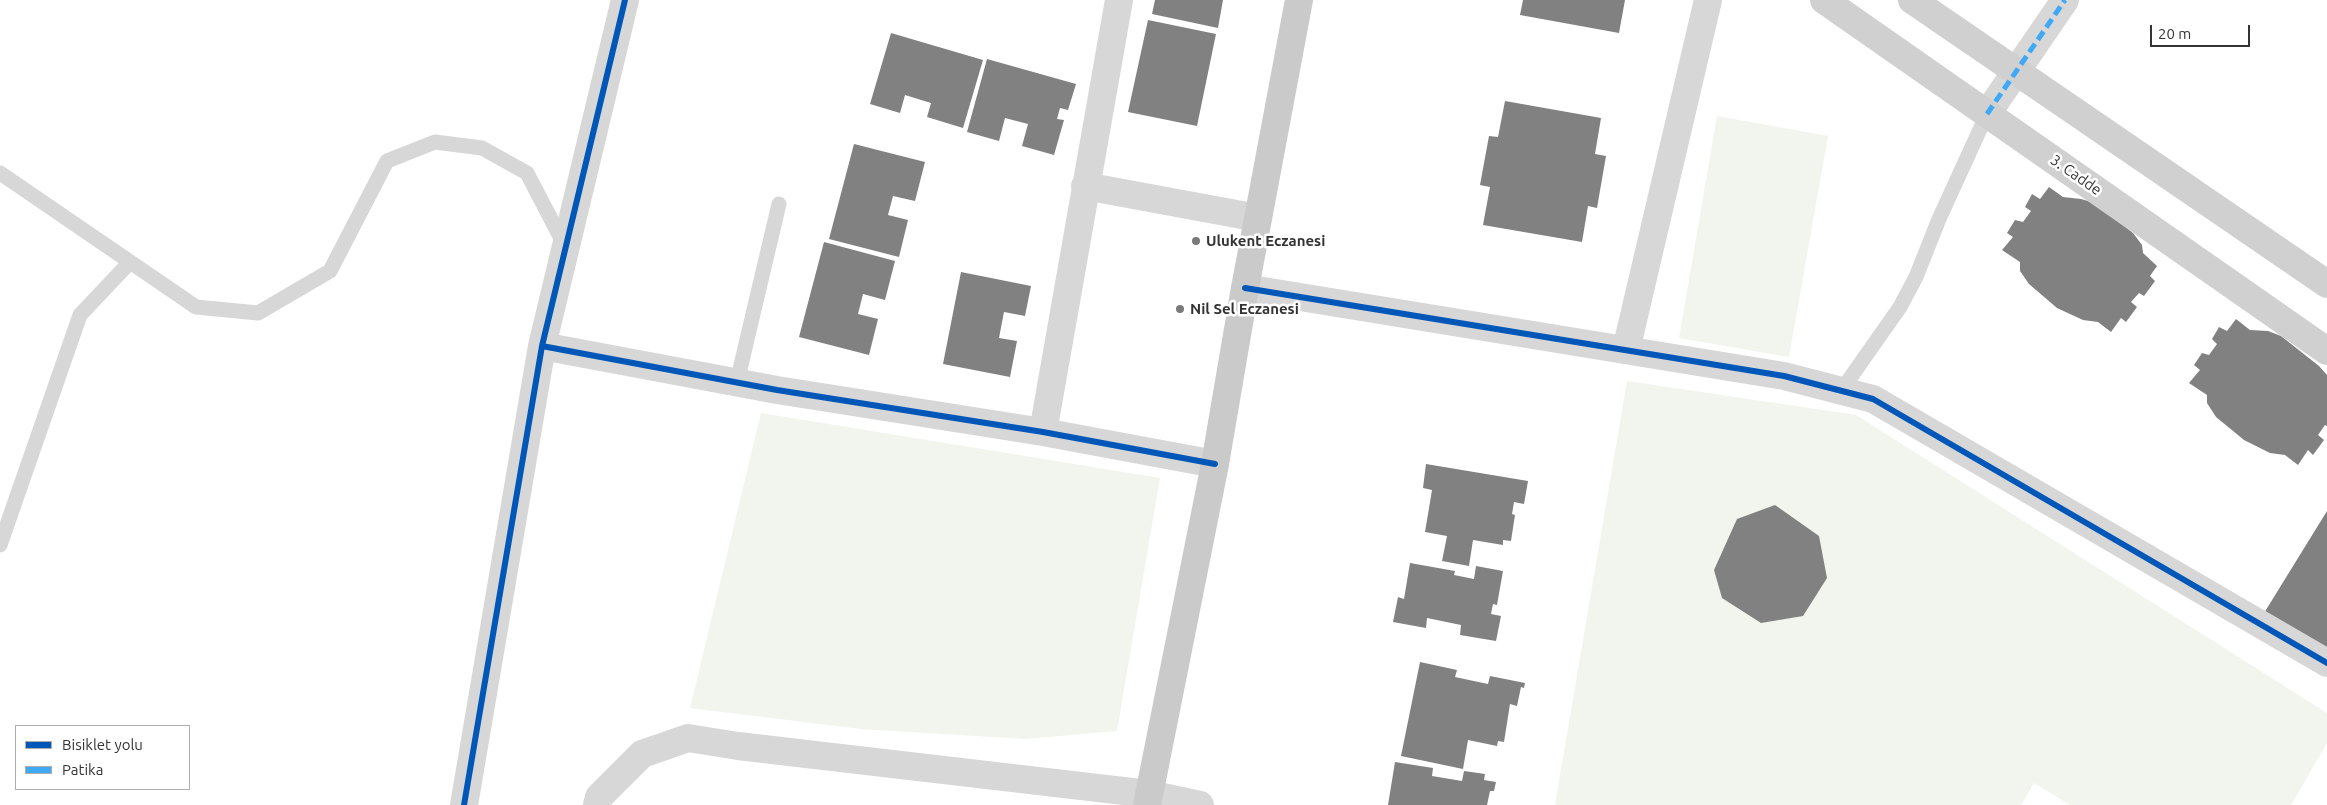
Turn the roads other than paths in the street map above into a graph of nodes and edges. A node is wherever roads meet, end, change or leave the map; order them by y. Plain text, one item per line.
1 (625, 0) edge
2 (1119, 0) edge
3 (1299, 0) edge
4 (1708, 0) edge
5 (1824, 0) edge
6 (1912, 0) edge
7 (2065, 0) edge
8 (2017, 70) junction
9 (1988, 114) junction
10 (0, 173) edge
11 (1085, 186) junction
12 (779, 204) dead end
13 (1258, 218) junction
14 (566, 247) junction
15 (130, 262) junction
16 (2327, 284) edge
17 (1245, 288) junction
18 (542, 346) junction
19 (1626, 350) junction
20 (2327, 350) edge
21 (737, 382) junction
22 (1841, 390) junction
23 (1043, 432) junction
24 (1215, 464) junction
25 (0, 545) edge
26 (2327, 663) edge
27 (1148, 800) edge
28 (464, 805) edge
29 (597, 805) edge
30 (1200, 805) edge

1 - 14 street
2 - 11 street
3 - 13 main road
4 - 19 street
5 - 9 street, 3. Cadde
6 - 8 street
7 - 8 street
8 - 9 street
8 - 16 street
9 - 20 street, 3. Cadde
9 - 22 lane
10 - 15 lane
11 - 13 street
11 - 23 street
12 - 21 lane
13 - 17 main road
14 - 15 lane
14 - 18 street
15 - 25 lane
17 - 19 street
17 - 24 main road
18 - 21 street
18 - 28 street
19 - 22 street
21 - 23 street
22 - 26 street
23 - 24 street
24 - 27 main road
27 - 29 street
27 - 30 street

